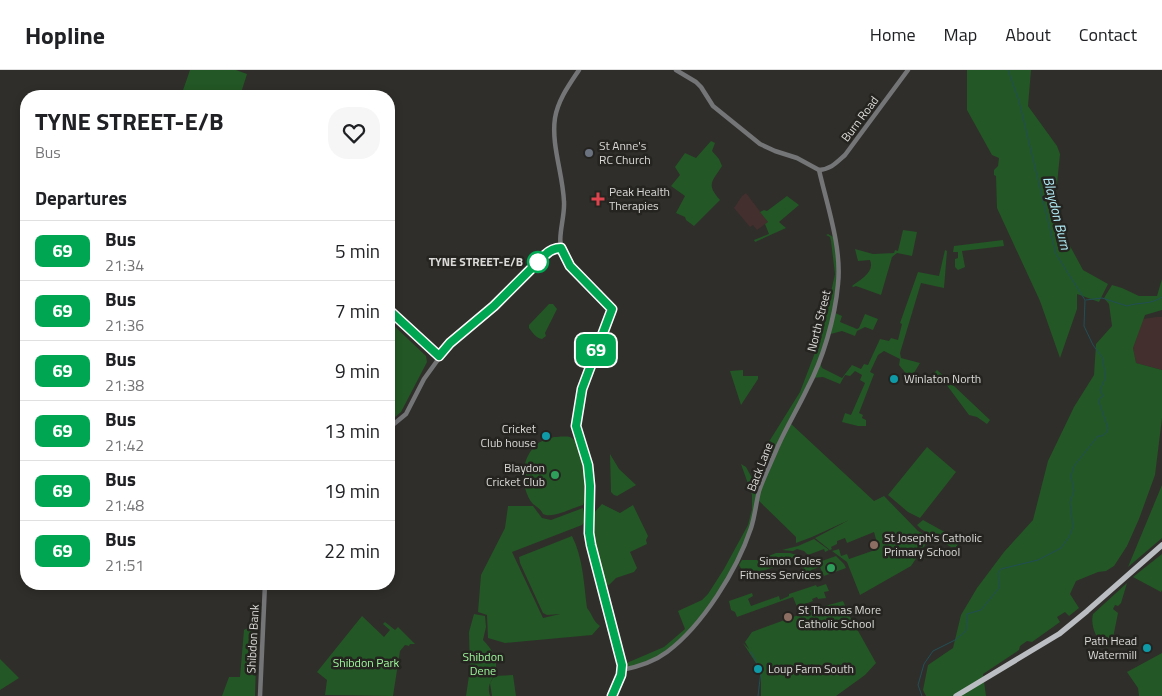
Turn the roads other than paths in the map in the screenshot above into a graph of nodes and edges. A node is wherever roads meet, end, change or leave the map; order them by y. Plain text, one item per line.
1 (579, 70) edge
2 (676, 70) edge
3 (908, 70) edge
4 (819, 170) junction
5 (561, 248) junction
6 (789, 422) joint
7 (395, 423) edge
8 (1162, 545) edge
9 (265, 590) edge
10 (622, 670) junction
11 (957, 695) edge
12 (260, 696) edge
13 (612, 696) edge

1 - 5 street
2 - 4 street
3 - 4 street, Burn Road
4 - 6 street, North Street
5 - 7 street
5 - 10 street
6 - 10 street, Back Lane
8 - 11 main road
9 - 12 street, Shibdon Bank
10 - 13 street

